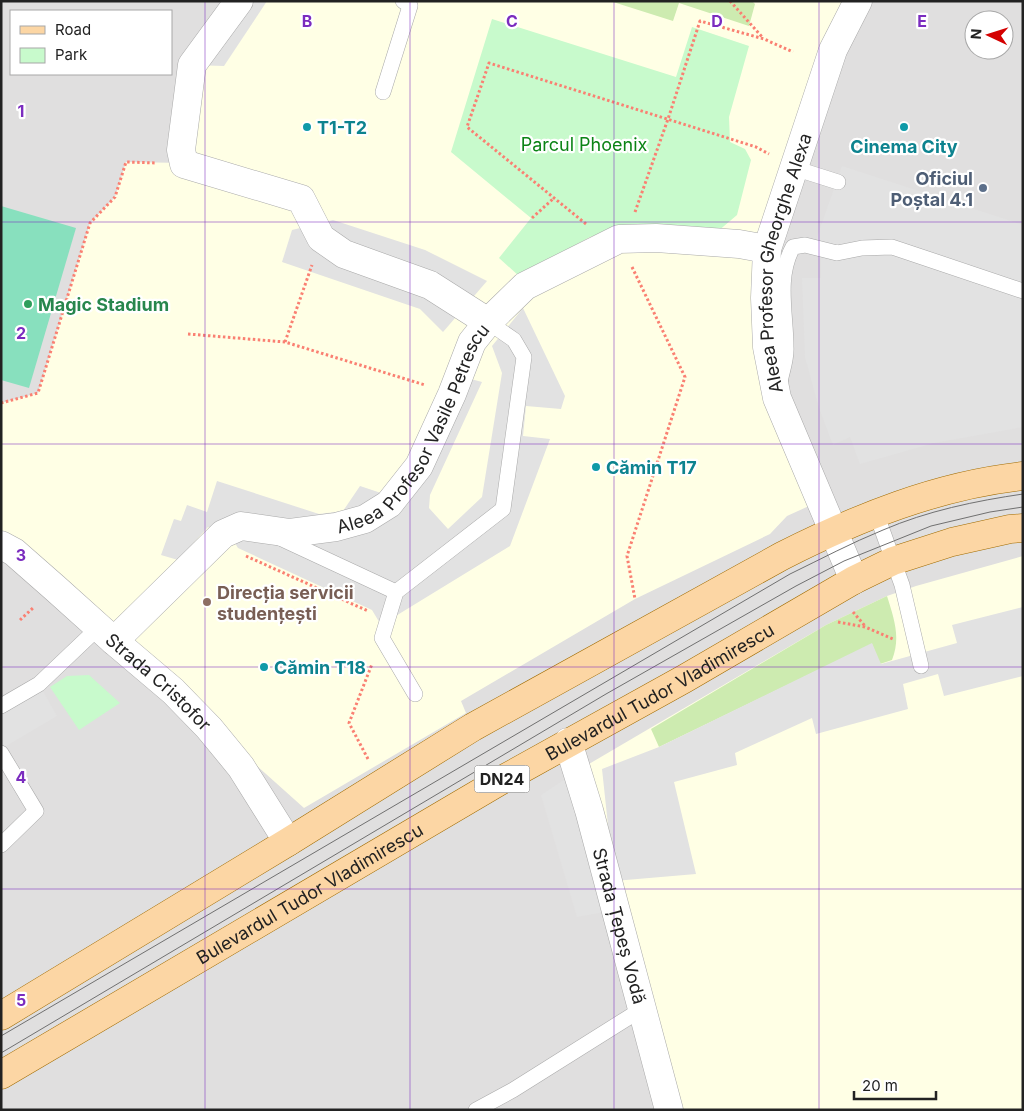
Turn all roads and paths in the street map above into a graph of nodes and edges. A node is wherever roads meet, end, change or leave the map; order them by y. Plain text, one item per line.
1 (240, 1) edge
2 (403, 1) edge
3 (730, 1) edge
4 (858, 1) edge
5 (764, 39) junction
6 (793, 52) dead end
7 (383, 92) dead end
8 (668, 119) junction
9 (184, 164) junction
10 (794, 168) junction
11 (838, 182) dead end
12 (554, 198) junction
13 (532, 218) dead end
14 (632, 220) dead end
15 (586, 225) dead end
16 (321, 238) junction
17 (767, 249) junction
18 (631, 264) dead end
19 (1023, 290) edge
20 (488, 322) junction
21 (188, 334) dead end
22 (285, 342) junction
23 (452, 394) junction
24 (777, 398) junction
25 (1, 403) edge
26 (1023, 476) edge
27 (876, 513) junction
28 (259, 528) junction
29 (1023, 528) edge
30 (832, 531) junction
31 (1, 545) edge
32 (244, 555) dead end
33 (893, 561) junction
34 (854, 580) junction
35 (396, 592) junction
36 (635, 599) dead end
37 (850, 606) dead end
38 (831, 621) dead end
39 (106, 634) junction
40 (382, 638) junction
41 (921, 666) dead end
42 (414, 694) dead end
43 (1, 706) edge
44 (568, 742) junction
45 (1, 753) edge
46 (372, 767) dead end
47 (288, 842) junction
48 (1, 845) edge
49 (642, 1009) junction
50 (1, 1016) edge
51 (1, 1075) edge
52 (476, 1110) edge
53 (669, 1110) edge

1 - 9 street
2 - 7 lane
3 - 5 path
4 - 10 street, Aleea Profesor Gheorghe Alexa
5 - 6 path
5 - 8 path
8 - 10 path
8 - 12 path
8 - 14 path
9 - 16 street, Aleea Profesor Vasile Petrescu
9 - 25 path
10 - 11 lane
10 - 17 street, Aleea Profesor Gheorghe Alexa
12 - 13 path
12 - 15 path
16 - 20 street, Aleea Profesor Vasile Petrescu
16 - 22 path
17 - 20 street
17 - 24 street, Aleea Profesor Gheorghe Alexa
18 - 36 path
19 - 24 lane
20 - 23 street, Aleea Profesor Vasile Petrescu
20 - 35 lane
21 - 22 path
22 - 23 path
23 - 28 street, Aleea Profesor Vasile Petrescu
24 - 30 street, Aleea Profesor Gheorghe Alexa
26 - 27 main road
27 - 30 main road
27 - 33 lane
28 - 35 lane
28 - 39 street, Aleea Profesor Vasile Petrescu
29 - 33 main road, Bulevardul Tudor Vladimirescu / DN24
30 - 34 street, Aleea Profesor Gheorghe Alexa
30 - 47 main road
31 - 39 street, Strada Cristofor
32 - 40 path
33 - 34 main road, Bulevardul Tudor Vladimirescu / DN24
33 - 41 lane
34 - 44 main road, Bulevardul Tudor Vladimirescu / DN24
35 - 40 lane
37 - 38 path
39 - 43 lane
39 - 47 street, Strada Cristofor
40 - 42 lane
40 - 46 path
44 - 49 street, Strada Țepeș Vodă
44 - 51 main road, Bulevardul Tudor Vladimirescu / DN24
45 - 48 lane
47 - 50 main road
49 - 52 lane, Strada Țepeș Vodă
49 - 53 street

